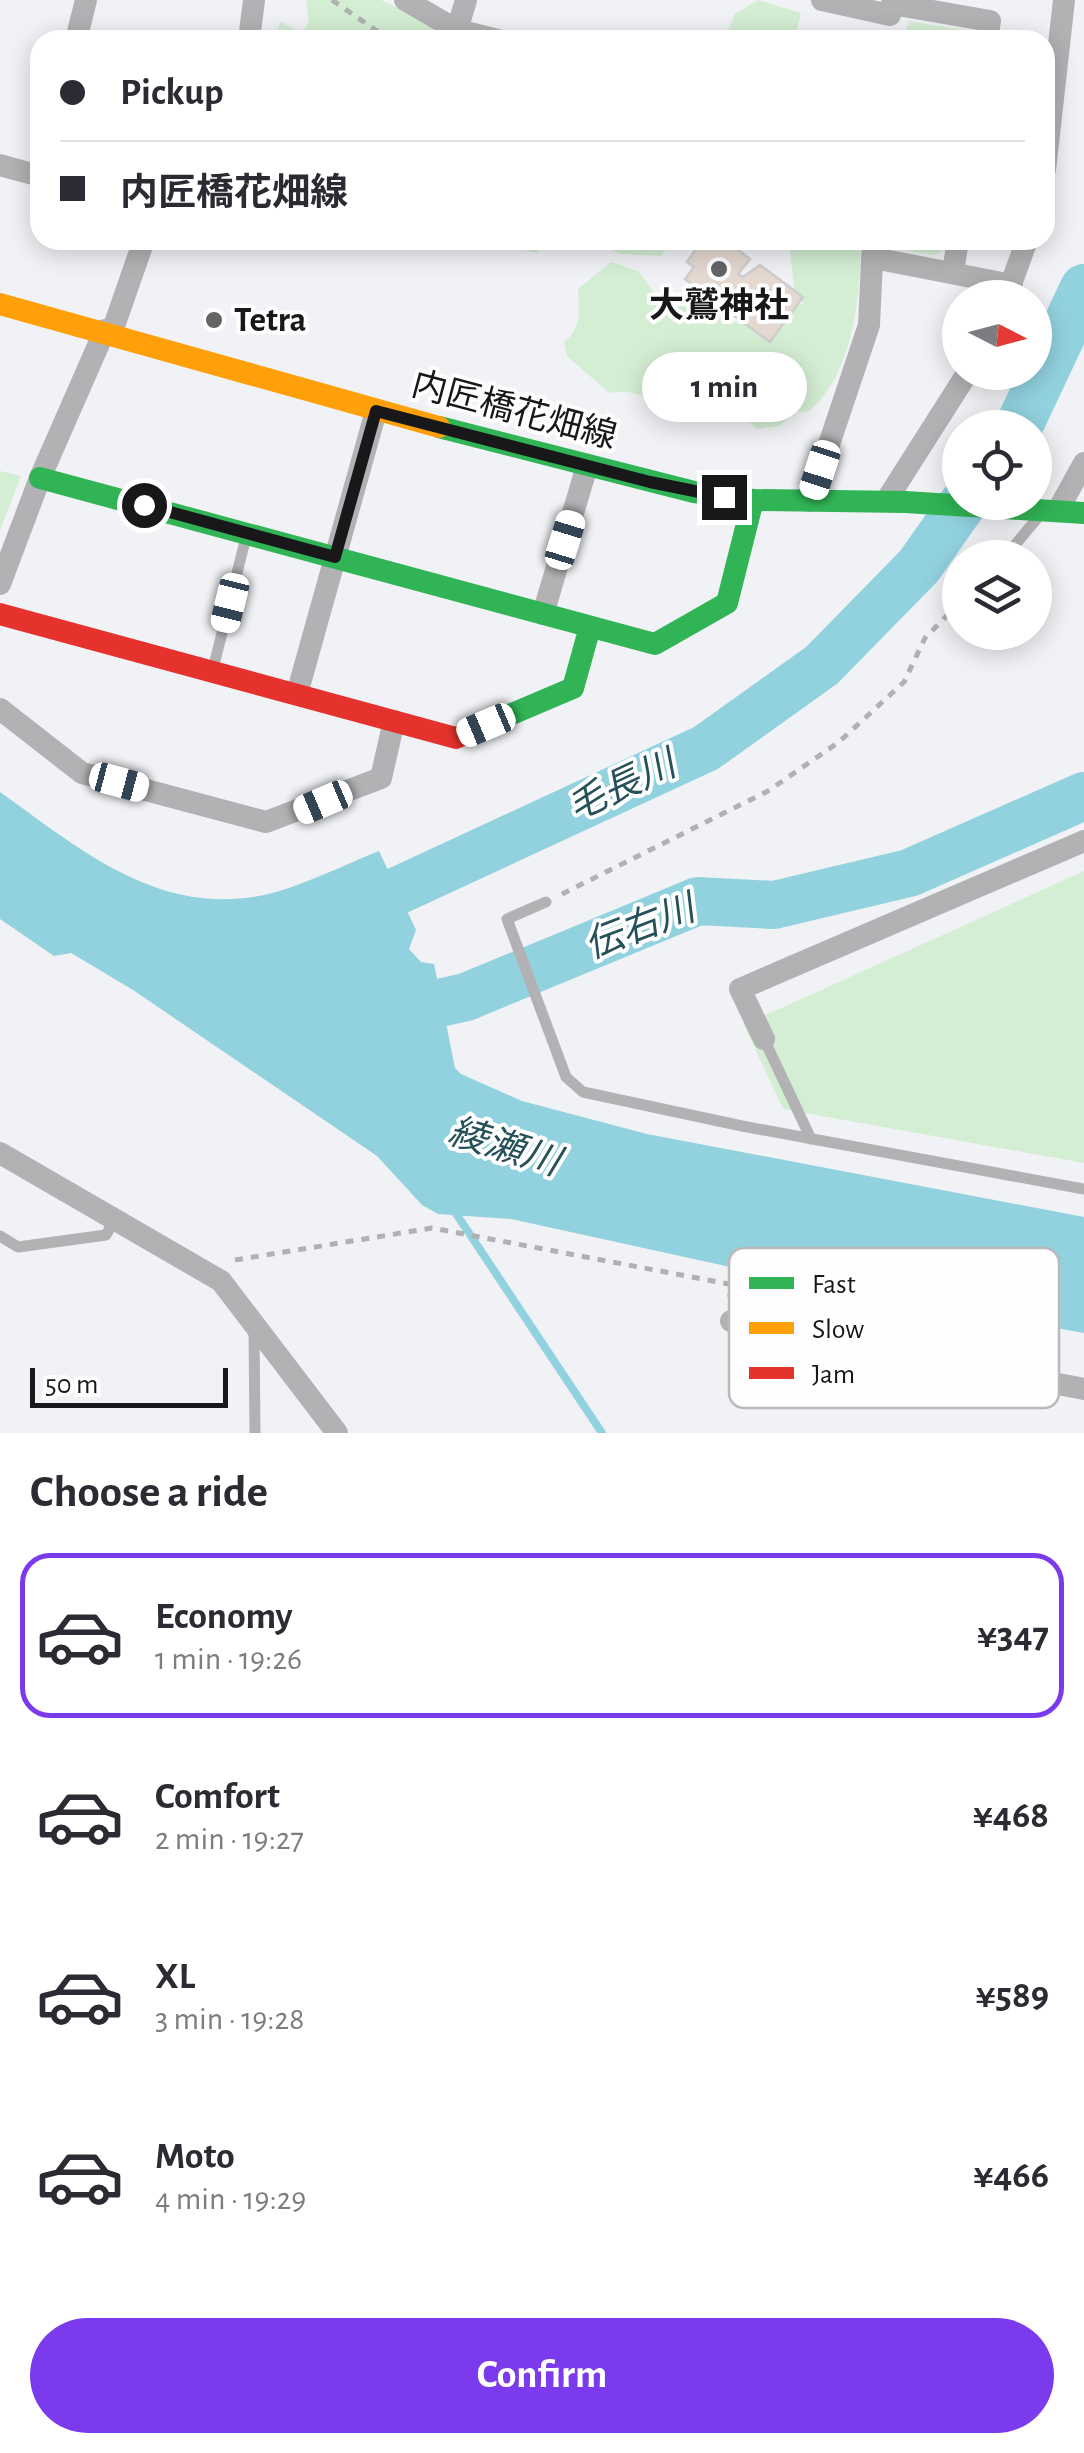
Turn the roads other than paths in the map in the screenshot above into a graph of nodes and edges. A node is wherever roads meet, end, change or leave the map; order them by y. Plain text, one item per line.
1 (86, 0) edge
2 (254, 0) edge
3 (405, 0) edge
4 (466, 0) edge
5 (822, 0) edge
6 (1064, 0) edge
7 (891, 6) edge
8 (78, 30) edge
9 (251, 30) edge
10 (457, 30) joint
11 (989, 30) edge
12 (1055, 81) edge
13 (0, 165) edge
14 (30, 173) edge
15 (140, 250) edge
16 (873, 250) edge
17 (876, 250) edge
18 (956, 250) edge
19 (1023, 250) edge
20 (953, 272) junction
21 (977, 280) edge
22 (1013, 280) edge
23 (0, 304) edge
24 (108, 331) junction
25 (958, 390) edge
26 (376, 411) junction
27 (1084, 463) edge
28 (586, 466) junction
29 (40, 478) junction
30 (753, 500) junction
31 (1052, 500) edge
32 (810, 501) junction
33 (895, 502) junction
34 (942, 504) edge
35 (1052, 510) edge
36 (1084, 513) edge
37 (1035, 520) edge
38 (247, 533) junction
39 (1019, 540) edge
40 (335, 557) junction
41 (0, 584) edge
42 (0, 614) edge
43 (543, 614) junction
44 (590, 628) junction
45 (212, 673) junction
46 (298, 694) junction
47 (0, 709) edge
48 (394, 721) junction
49 (1084, 840) edge
50 (546, 902) road end
51 (764, 1039) joint
52 (811, 1139) junction
53 (0, 1153) edge
54 (1084, 1189) edge
55 (114, 1221) junction
56 (0, 1236) edge
57 (254, 1322) junction
58 (1059, 1383) edge
59 (1084, 1388) edge
60 (255, 1433) edge
61 (337, 1433) edge

1 - 8 street
2 - 9 street
3 - 10 street
4 - 10 street
5 - 7 street
6 - 12 street
7 - 11 street
13 - 14 street
15 - 24 street
16 - 32 street
17 - 20 street
18 - 20 street
19 - 22 street
20 - 21 street
23 - 24 street, 内匠橋花畑線
24 - 26 street, 内匠橋花畑線
24 - 29 street
25 - 33 street
26 - 28 street, 内匠橋花畑線
26 - 40 street
27 - 31 street
28 - 30 street, 内匠橋花畑線
28 - 43 street
29 - 38 street
29 - 41 street
30 - 32 street, 内匠橋花畑線
30 - 44 street
32 - 33 street, 内匠橋花畑線
33 - 34 street, 内匠橋花畑線
35 - 36 street, 内匠橋花畑線
37 - 39 lane
38 - 40 street
38 - 45 lane
40 - 43 street
40 - 46 street
42 - 45 street
43 - 44 street
44 - 48 street
45 - 46 street
46 - 48 street
47 - 48 street
49 - 51 street
50 - 52 lane
51 - 52 lane
52 - 54 lane
53 - 55 street
55 - 56 lane
55 - 57 street
57 - 60 lane
57 - 61 street
58 - 59 street

